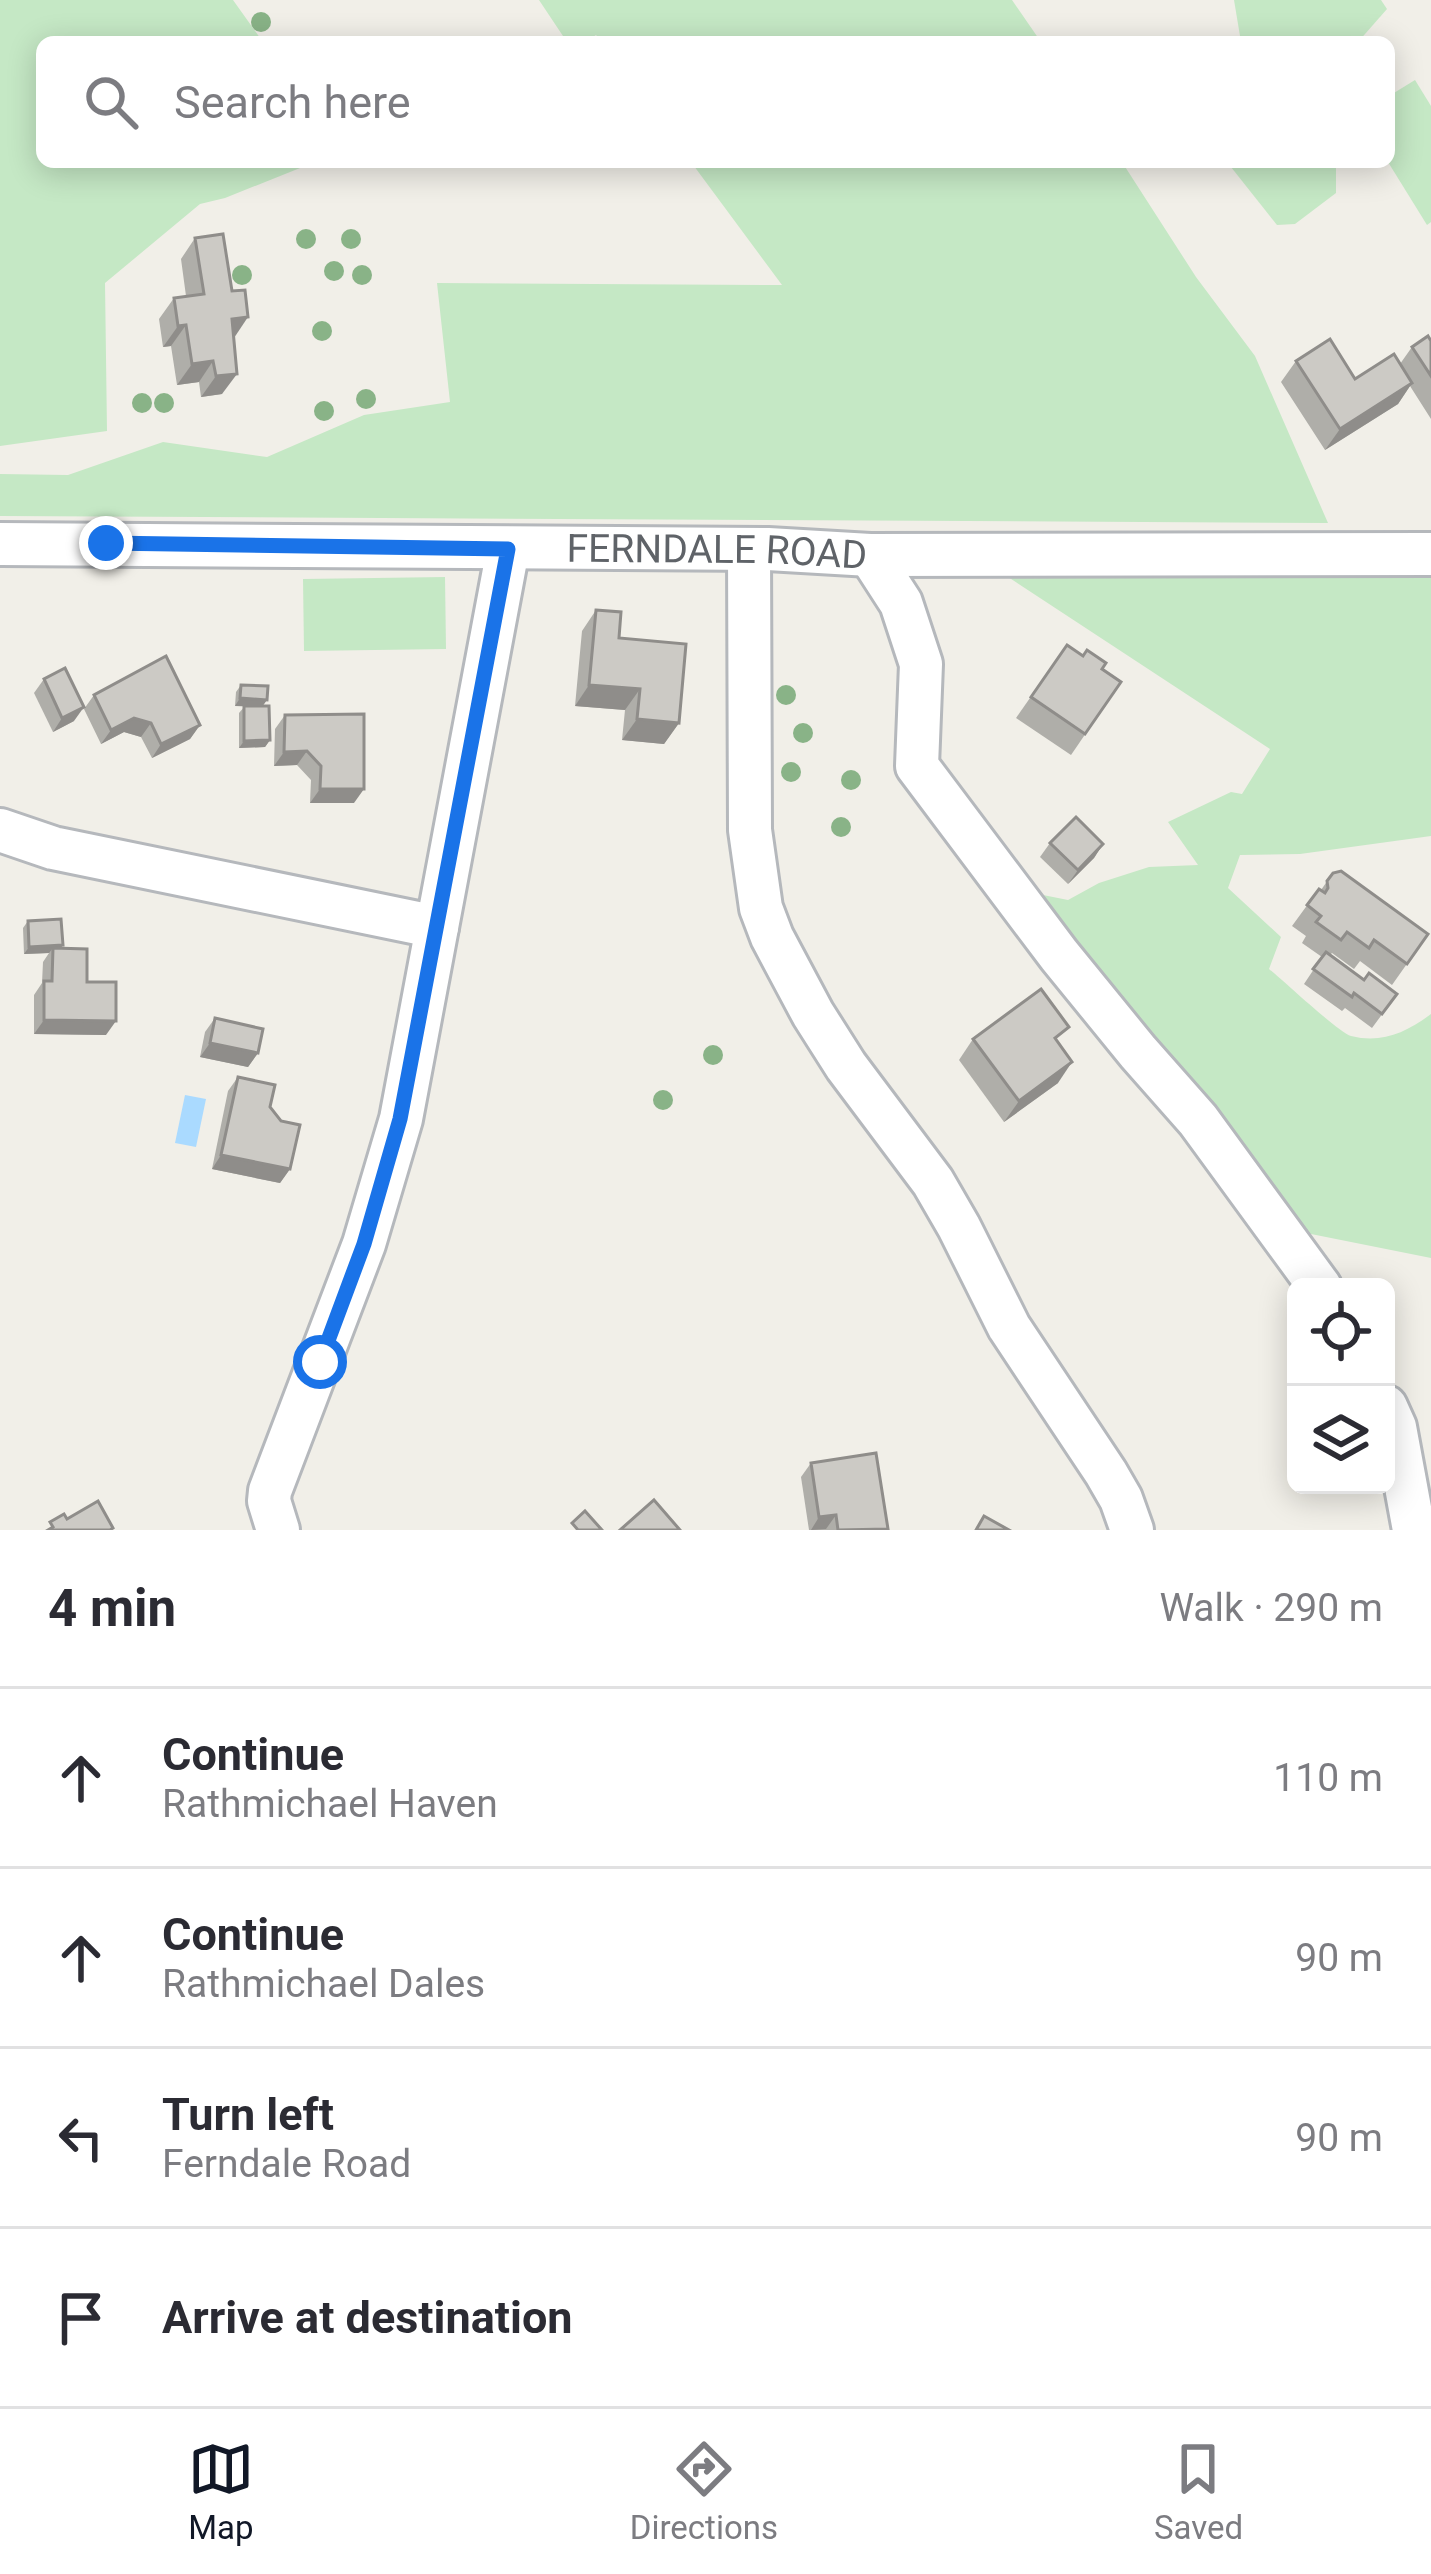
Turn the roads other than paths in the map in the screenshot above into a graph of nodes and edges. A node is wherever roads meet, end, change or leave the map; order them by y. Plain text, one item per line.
1 (0, 544) edge
2 (508, 549) junction
3 (749, 549) junction
4 (1431, 554) edge
5 (870, 555) junction
6 (0, 830) edge
7 (437, 927) junction
8 (1313, 1278) edge
9 (1395, 1432) edge
10 (278, 1530) edge
11 (1132, 1530) edge
12 (1414, 1530) edge

1 - 2 street, FERNDALE ROAD
2 - 3 street, FERNDALE ROAD
2 - 7 street
3 - 5 street, FERNDALE ROAD
3 - 11 street
4 - 5 street, FERNDALE ROAD
5 - 8 street
6 - 7 street
7 - 10 street
9 - 12 street

